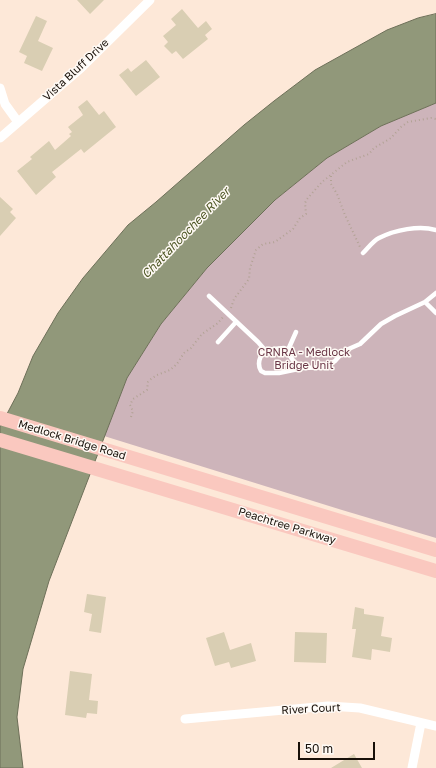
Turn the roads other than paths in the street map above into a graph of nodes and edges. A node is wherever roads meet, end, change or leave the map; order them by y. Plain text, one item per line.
1 (150, 0) edge
2 (0, 88) edge
3 (18, 122) junction
4 (0, 138) edge
5 (436, 230) edge
6 (363, 253) road end
7 (436, 293) edge
8 (209, 296) dead end
9 (425, 302) junction
10 (436, 314) edge
11 (236, 322) junction
12 (296, 332) dead end
13 (218, 342) dead end
14 (265, 350) junction
15 (288, 350) junction
16 (303, 368) junction
17 (0, 418) edge
18 (0, 440) edge
19 (144, 462) joint
20 (138, 482) joint
21 (436, 550) edge
22 (436, 571) edge
23 (185, 719) dead end
24 (421, 723) junction
25 (436, 726) edge
26 (412, 768) edge

1 - 3 street, Vista Bluff Drive
2 - 3 street
3 - 4 street, Vista Bluff Drive
5 - 6 lane
7 - 9 lane
8 - 11 lane
9 - 10 lane
9 - 16 lane
11 - 13 lane
11 - 14 lane
12 - 15 lane
14 - 15 lane
14 - 16 lane
15 - 16 lane
17 - 19 highway, Medlock Bridge Road
18 - 20 highway, Medlock Bridge Road
19 - 21 highway, Peachtree Parkway
20 - 22 highway, Peachtree Parkway
23 - 24 street, River Court
24 - 25 street, River Court
24 - 26 street

